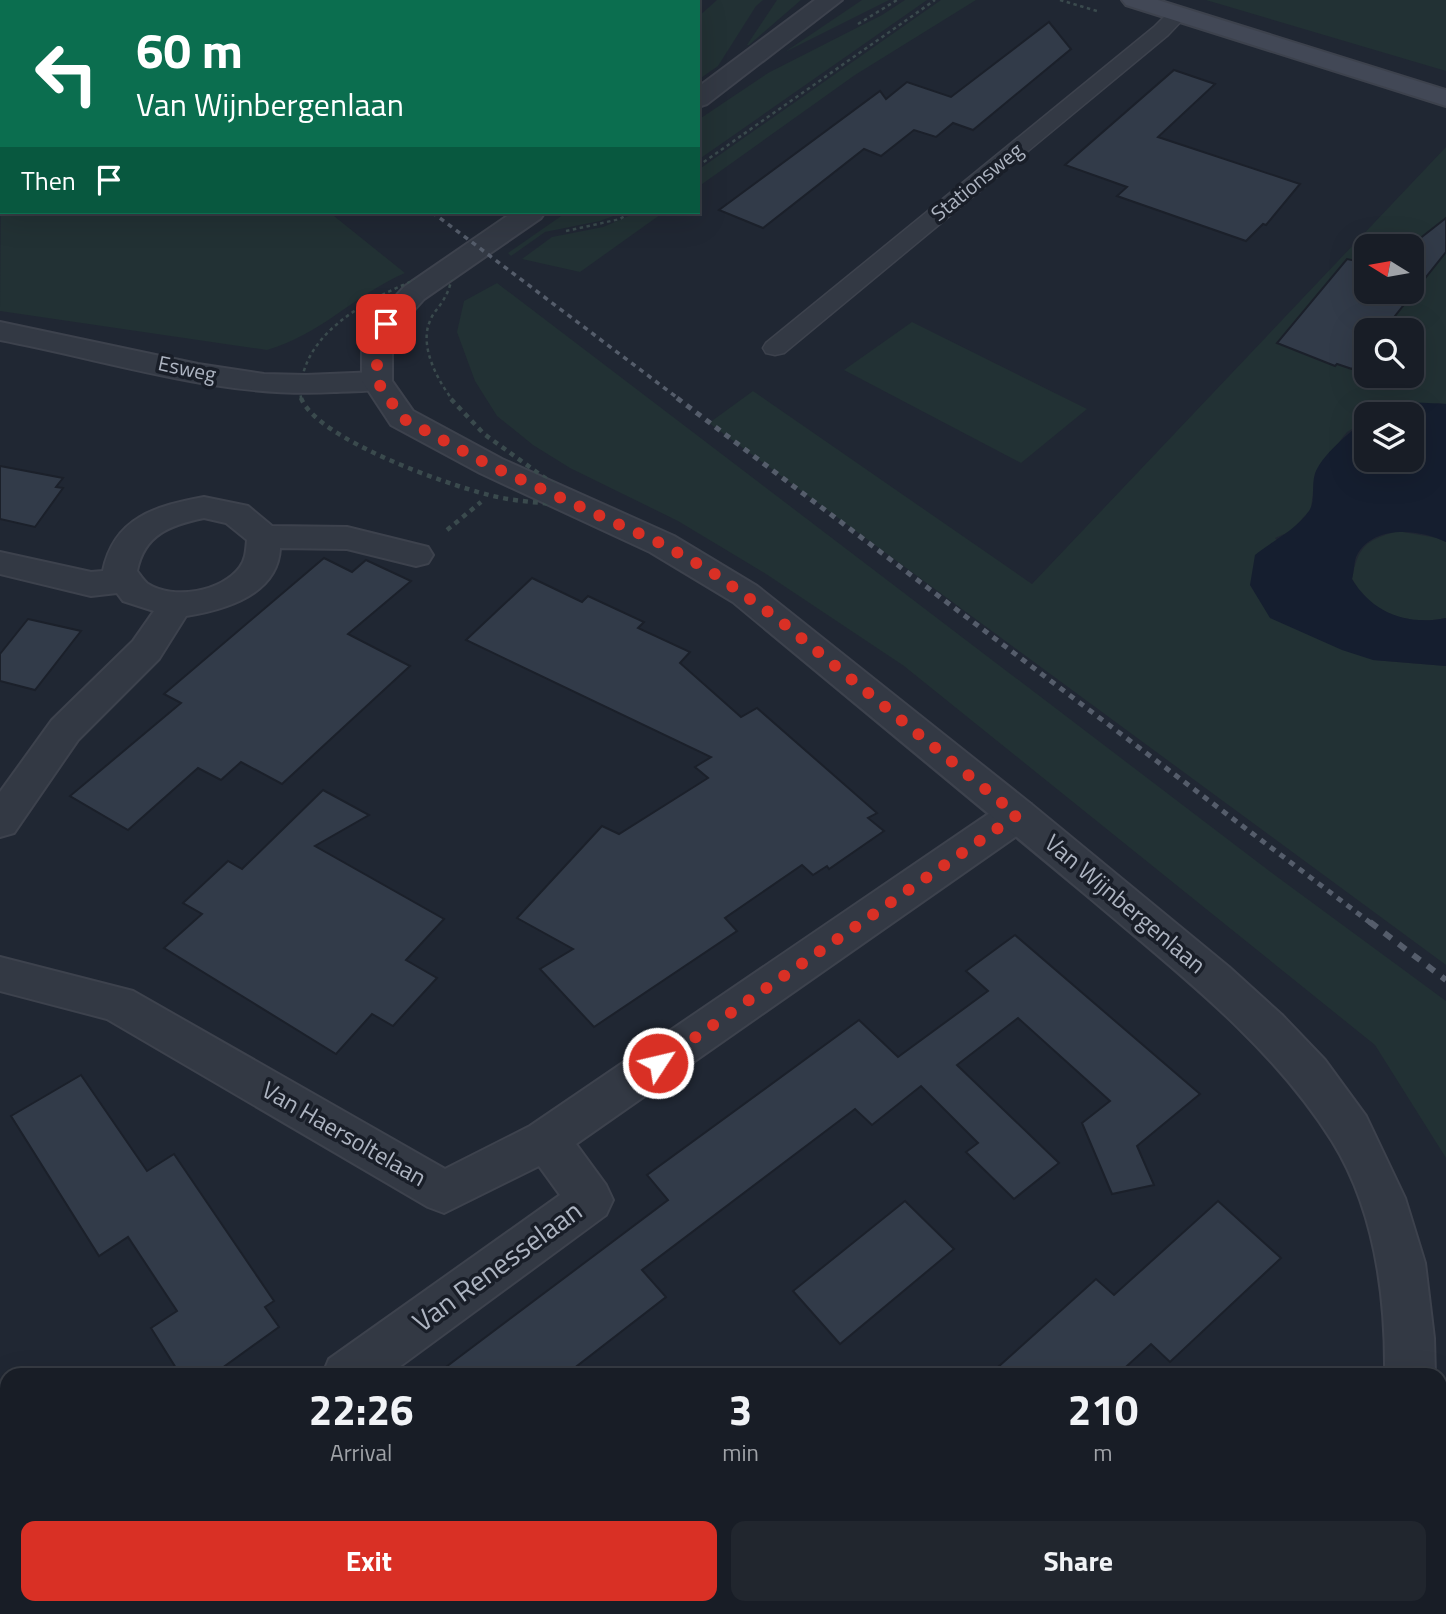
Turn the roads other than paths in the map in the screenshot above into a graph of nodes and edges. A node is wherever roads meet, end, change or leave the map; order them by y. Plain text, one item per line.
1 (830, 0) edge
2 (1134, 0) edge
3 (1178, 14) junction
4 (700, 98) edge
5 (1446, 98) edge
6 (528, 214) edge
7 (0, 331) edge
8 (775, 348) dead end
9 (377, 381) junction
10 (264, 537) junction
11 (416, 555) road end
12 (0, 563) edge
13 (122, 581) junction
14 (175, 605) junction
15 (1017, 815) junction
16 (0, 822) edge
17 (0, 974) edge
18 (546, 1140) junction
19 (357, 1368) edge
20 (1410, 1368) edge

1 - 4 street
2 - 3 main road
3 - 5 main road
3 - 8 lane, Stationsweg
6 - 9 street
7 - 9 street, Esweg
9 - 15 street, Van Wijnbergenlaan
10 - 11 street
10 - 13 street
10 - 14 street
12 - 13 street
13 - 14 street
14 - 16 street
15 - 18 street, Van Haersoltelaan
15 - 20 street, Van Wijnbergenlaan
17 - 18 street, Van Haersoltelaan
18 - 19 street, Van Renesselaan

